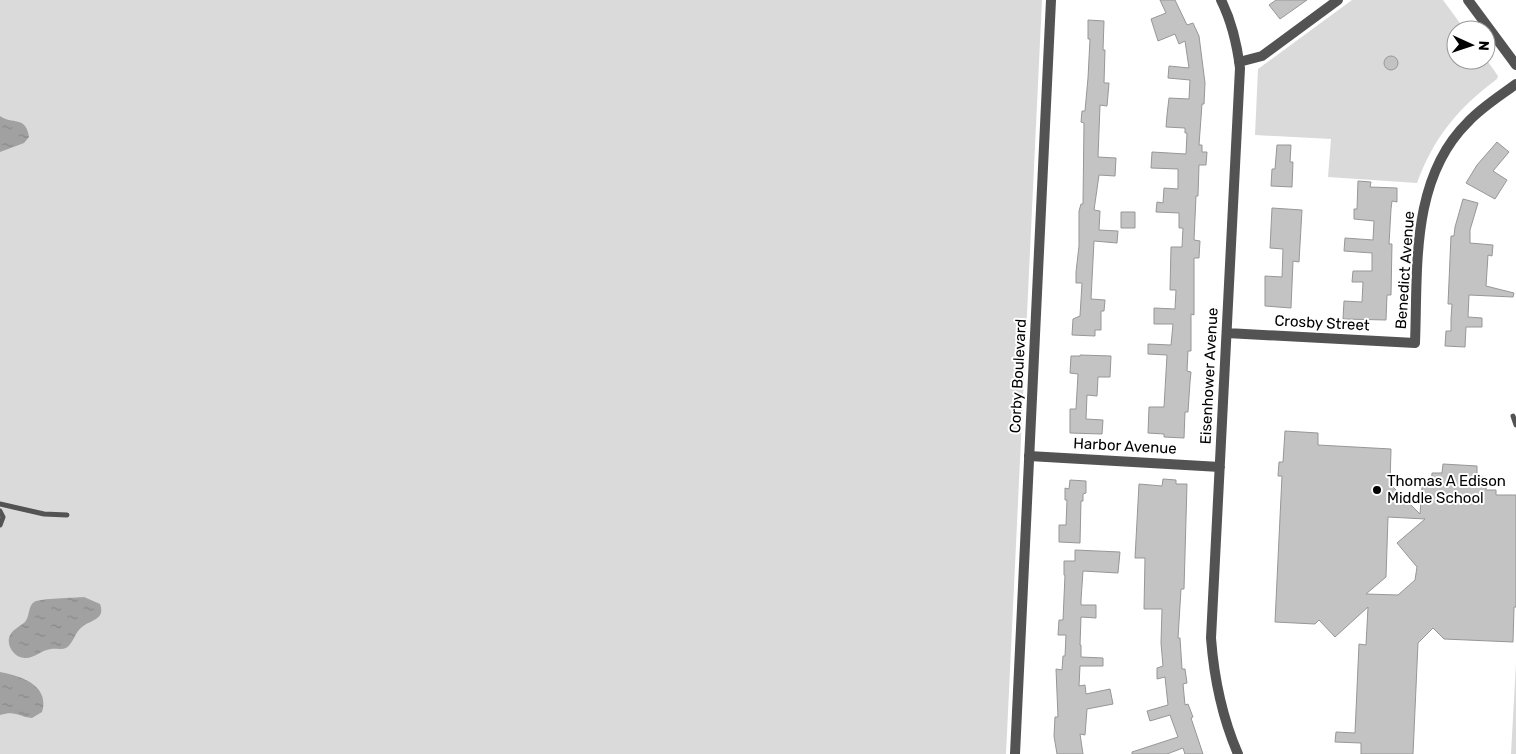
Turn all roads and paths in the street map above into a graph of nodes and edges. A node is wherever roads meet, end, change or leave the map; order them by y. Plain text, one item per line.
1 (1051, 0) edge
2 (1221, 0) edge
3 (1338, 0) edge
4 (1468, 0) edge
5 (1239, 62) junction
6 (1516, 65) edge
7 (1516, 84) edge
8 (1227, 333) junction
9 (1415, 343) joint
10 (1512, 416) dead end
11 (1516, 425) edge
12 (1029, 456) junction
13 (1220, 467) junction
14 (0, 504) edge
15 (0, 511) edge
16 (66, 515) dead end
17 (0, 525) edge
18 (1015, 754) edge
19 (1238, 754) edge

1 - 12 street, Corby Boulevard
2 - 5 street, Eisenhower Avenue
3 - 5 street
4 - 6 street
5 - 8 street, Eisenhower Avenue
7 - 9 street, Benedict Avenue
8 - 9 street, Crosby Street
8 - 13 street, Eisenhower Avenue
10 - 11 lane
12 - 13 street, Harbor Avenue
12 - 18 street, Corby Boulevard
13 - 19 street, Eisenhower Avenue
14 - 16 lane
15 - 17 lane

